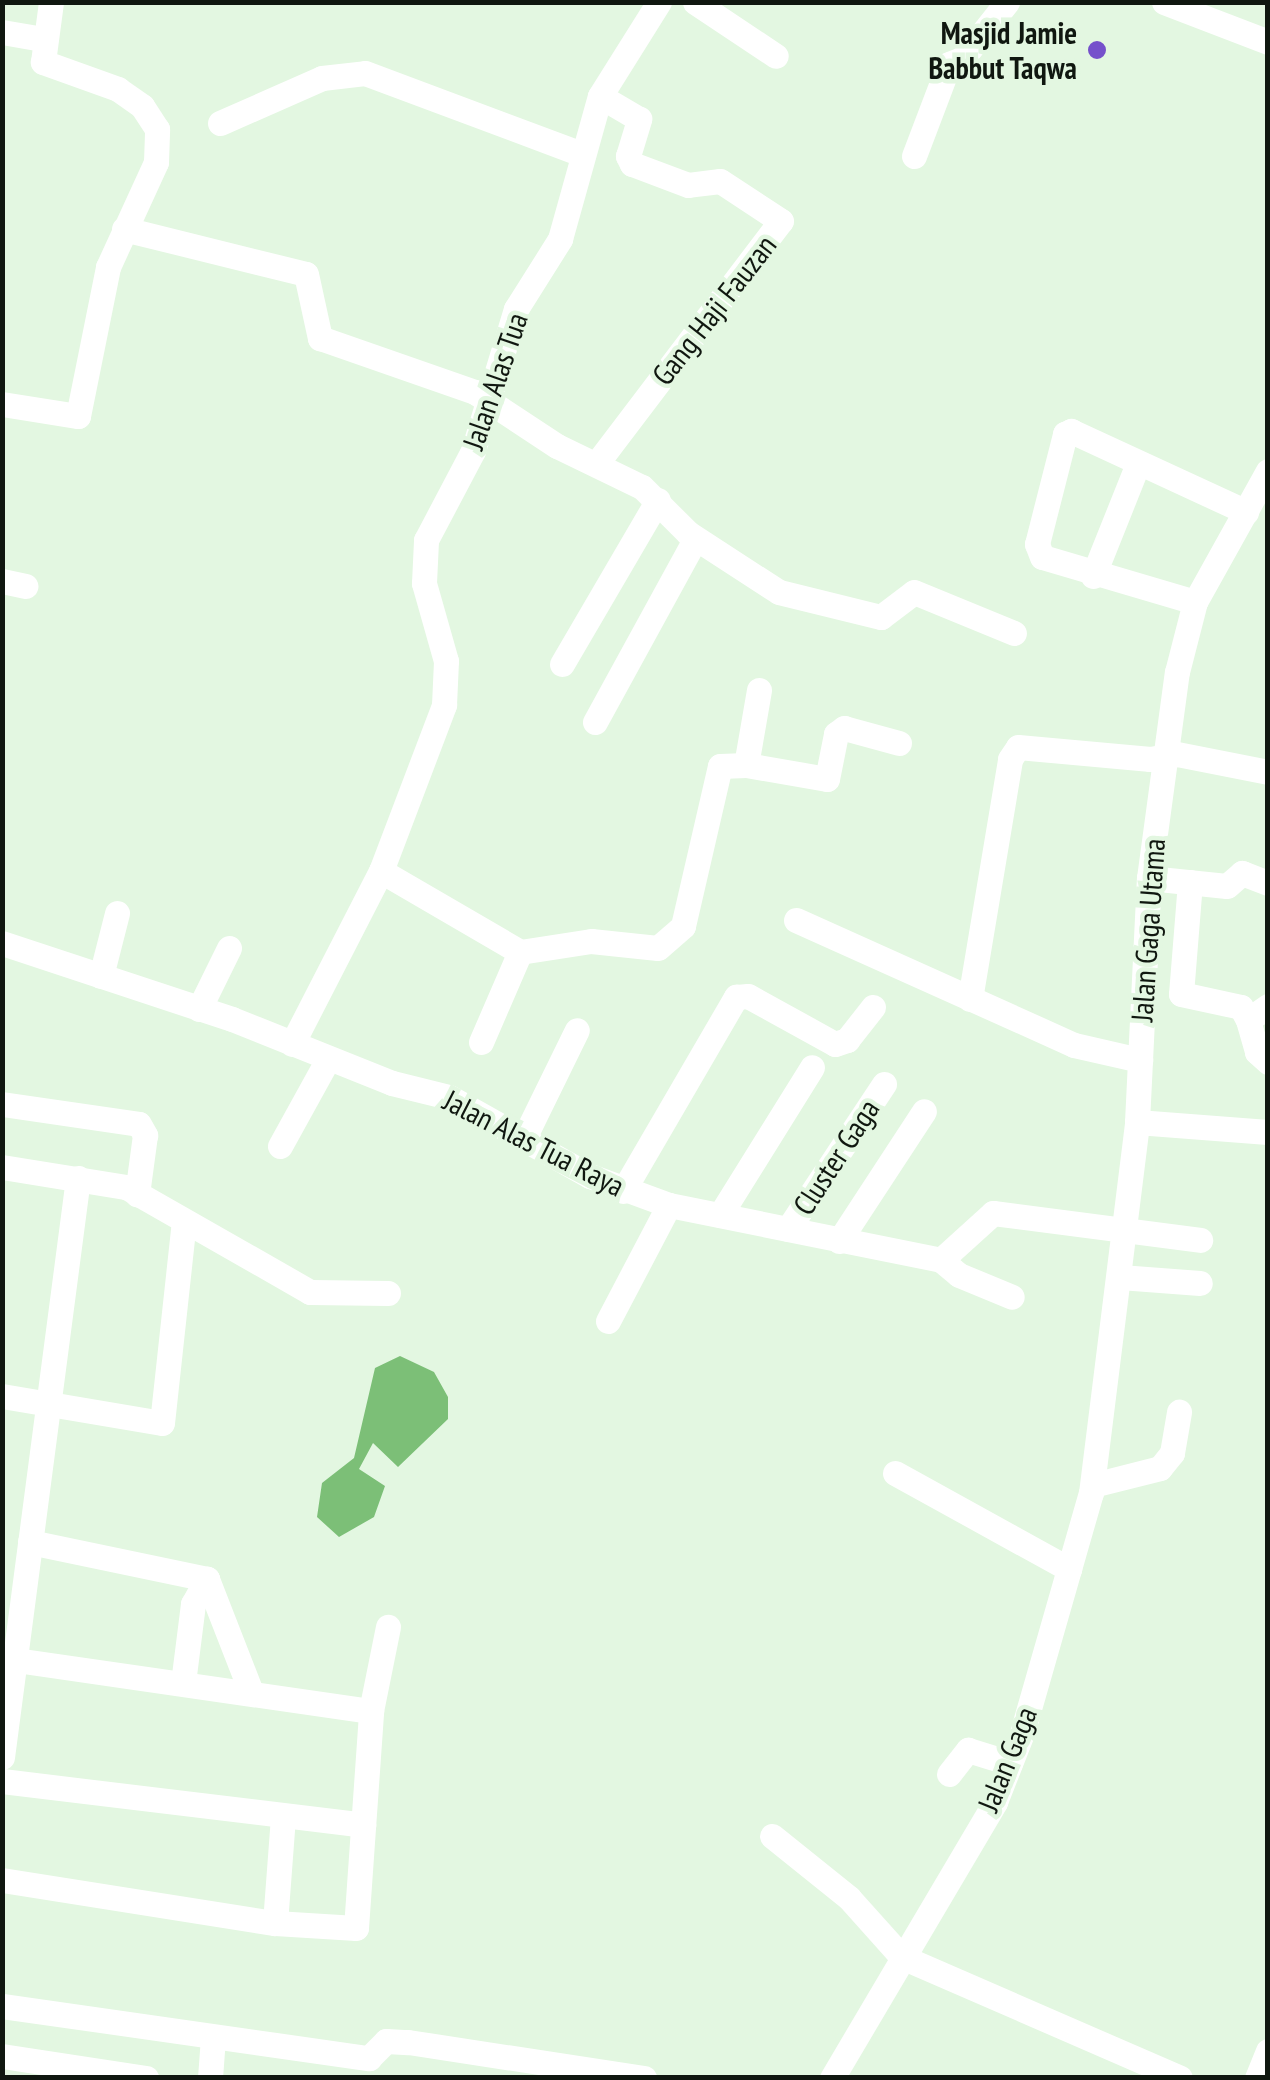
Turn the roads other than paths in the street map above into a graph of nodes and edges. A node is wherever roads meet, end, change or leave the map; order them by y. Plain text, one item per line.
1 (51, 2) edge
2 (658, 2) edge
3 (696, 2) edge
4 (1007, 2) edge
5 (1164, 2) edge
6 (1212, 12) edge
7 (2, 32) edge
8 (43, 39) junction
9 (1268, 42) edge
10 (776, 56) dead end
11 (600, 96) junction
12 (220, 123) dead end
13 (582, 154) junction
14 (914, 156) dead end
15 (124, 229) junction
16 (488, 402) junction
17 (2, 404) edge
18 (596, 463) junction
19 (1137, 466) junction
20 (1268, 471) edge
21 (658, 500) junction
22 (1246, 512) junction
23 (695, 539) junction
24 (1093, 576) junction
25 (1195, 602) junction
26 (1014, 633) dead end
27 (562, 664) dead end
28 (759, 690) dead end
29 (596, 722) dead end
30 (898, 743) dead end
31 (1164, 756) junction
32 (746, 765) junction
33 (1268, 772) edge
34 (381, 871) junction
35 (1149, 878) junction
36 (1190, 882) junction
37 (1268, 883) edge
38 (117, 914) dead end
39 (796, 920) dead end
40 (2, 942) edge
41 (229, 948) dead end
42 (520, 952) junction
43 (101, 976) junction
44 (970, 999) junction
45 (873, 1006) dead end
46 (199, 1009) junction
47 (1258, 1013) edge
48 (577, 1030) dead end
49 (481, 1042) dead end
50 (292, 1044) junction
51 (1140, 1060) junction
52 (328, 1061) junction
53 (1268, 1062) edge
54 (812, 1067) dead end
55 (884, 1084) dead end
56 (2, 1104) edge
57 (924, 1111) dead end
58 (1137, 1122) junction
59 (1268, 1132) edge
60 (524, 1138) junction
61 (280, 1146) dead end
62 (2, 1168) edge
63 (78, 1178) junction
64 (623, 1191) junction
65 (137, 1194) junction
66 (668, 1205) junction
67 (720, 1216) junction
68 (184, 1222) junction
69 (788, 1230) junction
70 (1124, 1231) junction
71 (839, 1240) junction
72 (1200, 1240) dead end
73 (941, 1260) junction
74 (1120, 1277) junction
75 (1200, 1283) dead end
76 (388, 1293) dead end
77 (1012, 1297) dead end
78 (608, 1321) dead end
79 (2, 1396) edge
80 (48, 1403) junction
81 (1106, 1410) joint
82 (1179, 1412) dead end
83 (895, 1472) dead end
84 (1093, 1485) junction
85 (30, 1542) junction
86 (1070, 1569) junction
87 (206, 1579) junction
88 (388, 1628) dead end
89 (9, 1659) edge
90 (183, 1682) junction
91 (252, 1692) junction
92 (372, 1711) junction
93 (2, 1757) edge
94 (1010, 1763) junction
95 (949, 1774) dead end
96 (2, 1781) edge
97 (283, 1816) junction
98 (363, 1825) junction
99 (772, 1836) dead end
100 (2, 1880) edge
101 (275, 1924) junction
102 (902, 1957) junction
103 (2, 2006) edge
104 (213, 2037) junction
105 (1268, 2051) edge
106 (2, 2056) edge
107 (372, 2068) edge
108 (146, 2078) edge
109 (210, 2078) edge
110 (644, 2078) edge
111 (832, 2078) edge
112 (1180, 2078) edge
113 (1258, 2078) edge

1 - 8 street
2 - 11 street, Jalan Alas Tua
3 - 10 street
4 - 14 street
5 - 6 street
6 - 9 street
7 - 8 street
8 - 15 street
11 - 13 street, Jalan Alas Tua
11 - 18 street, Gang Haji Fauzan
12 - 13 street
13 - 16 street, Jalan Alas Tua
15 - 16 street
15 - 17 street
16 - 18 street
16 - 34 street, Jalan Alas Tua
18 - 21 street
19 - 22 street
19 - 24 street
19 - 24 street
20 - 22 street, Jalan Gaga Utama
21 - 23 street
21 - 27 street
22 - 25 street, Jalan Gaga Utama
23 - 26 street
23 - 29 street
24 - 25 street
25 - 31 street, Jalan Gaga Utama
28 - 32 street
30 - 32 street
31 - 33 street
31 - 35 street, Jalan Gaga Utama
31 - 44 street
32 - 42 street
34 - 42 street
34 - 50 street, Jalan Alas Tua
35 - 36 street
35 - 51 street, Jalan Gaga Utama
36 - 37 street
36 - 47 street
38 - 43 street
39 - 44 street
40 - 43 street, Jalan Alas Tua Raya
41 - 46 street
42 - 49 street
43 - 46 street, Jalan Alas Tua Raya
44 - 51 street
45 - 64 street
46 - 50 street, Jalan Alas Tua Raya
47 - 53 street
48 - 60 street
50 - 52 street, Jalan Alas Tua Raya
51 - 58 street, Jalan Gaga Utama
52 - 60 street, Jalan Alas Tua Raya
52 - 61 street
54 - 67 street
55 - 69 street, Cluster Gaga
56 - 65 street
57 - 71 street
58 - 59 street
58 - 70 street, Jalan Gaga Utama
60 - 64 street, Jalan Alas Tua Raya
62 - 63 street
63 - 65 street
63 - 80 street
64 - 66 street, Jalan Alas Tua Raya
65 - 68 street
66 - 67 street, Jalan Alas Tua Raya
66 - 78 street
67 - 69 street, Jalan Alas Tua Raya
68 - 76 street
68 - 80 street
69 - 71 street, Jalan Alas Tua Raya
70 - 72 street
70 - 73 street
70 - 74 street, Jalan Gaga Utama
71 - 73 street, Jalan Alas Tua Raya
73 - 77 street
74 - 75 street
74 - 81 street, Jalan Gaga Utama
79 - 80 street
80 - 85 street
81 - 84 street, Jalan Gaga
82 - 84 street
83 - 86 street
84 - 86 street, Jalan Gaga
85 - 87 street
85 - 89 street
86 - 94 street, Jalan Gaga
87 - 90 street
87 - 91 street
88 - 92 street
89 - 90 street
89 - 93 street
90 - 91 street
91 - 92 street
92 - 98 street
94 - 95 street
94 - 102 street, Jalan Gaga
96 - 97 street
97 - 98 street
97 - 101 street
98 - 101 street
99 - 102 street
100 - 101 street
102 - 111 street, Jalan Gaga
102 - 112 street
103 - 104 street
104 - 107 street
104 - 109 street
105 - 113 street
106 - 108 street
107 - 110 street

